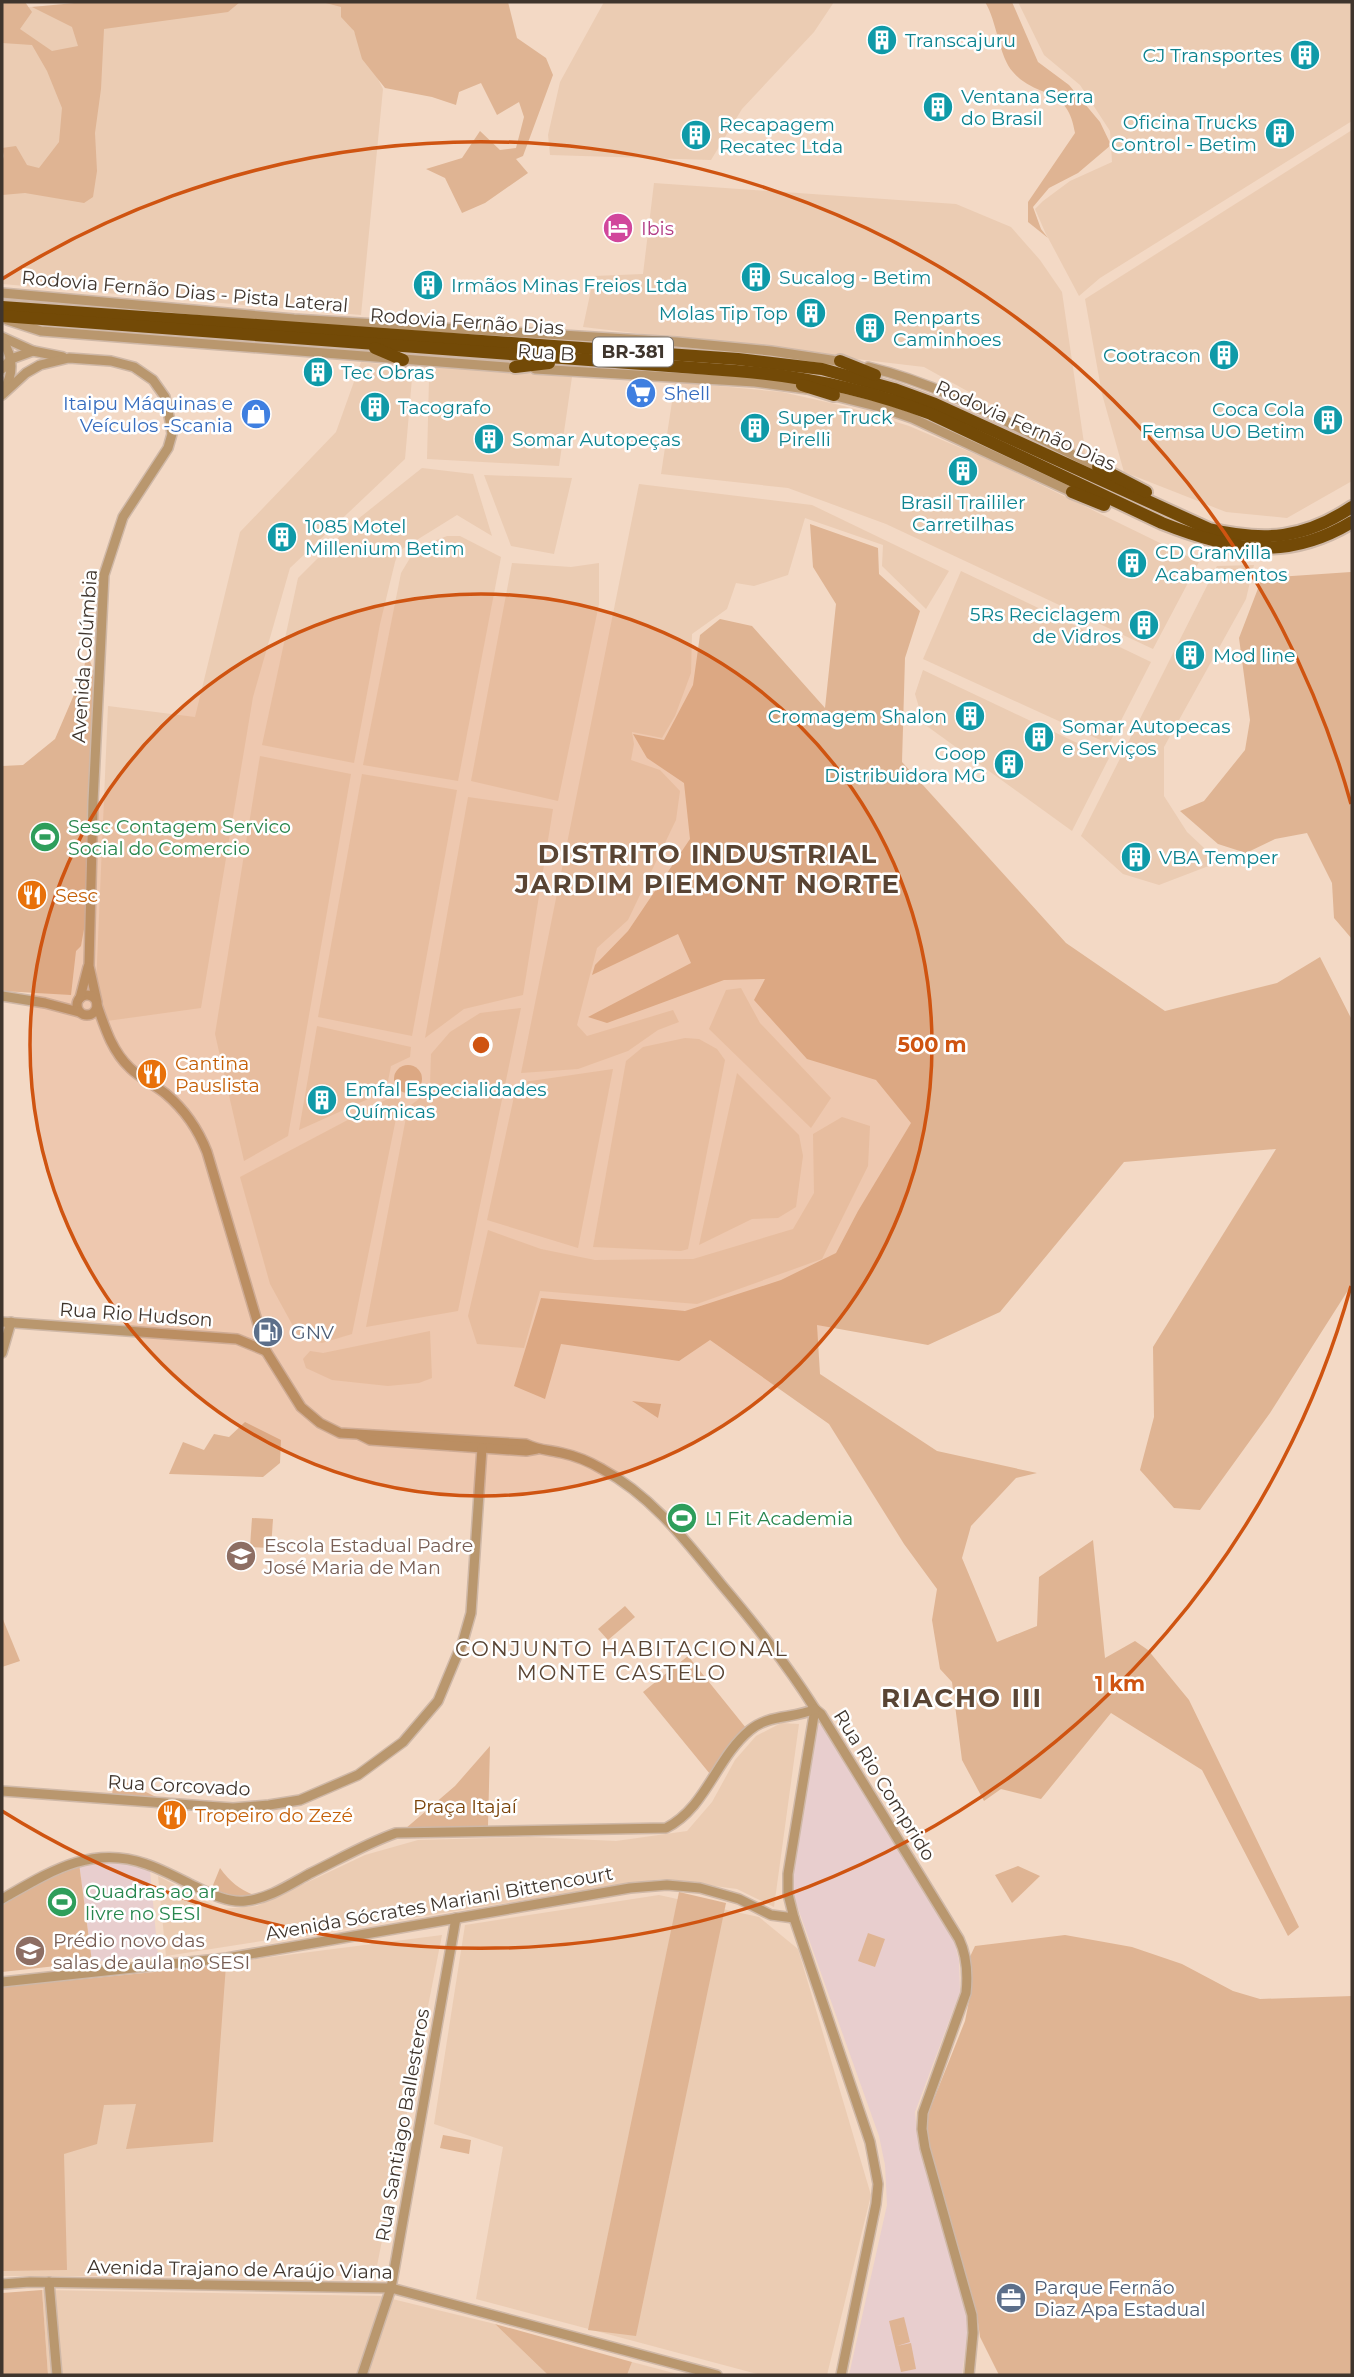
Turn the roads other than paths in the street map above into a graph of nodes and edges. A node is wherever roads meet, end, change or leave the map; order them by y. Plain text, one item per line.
1 (2, 293) edge
2 (2, 307) edge
3 (2, 317) edge
4 (293, 319) junction
5 (230, 324) junction
6 (2, 339) edge
7 (365, 344) junction
8 (33, 351) junction
9 (69, 358) junction
10 (11, 359) junction
11 (578, 359) junction
12 (403, 360) junction
13 (839, 361) junction
14 (515, 367) junction
15 (2, 369) edge
16 (765, 373) junction
17 (2, 395) edge
18 (834, 395) junction
19 (935, 404) junction
20 (1098, 467) joint
21 (1072, 492) joint
22 (1352, 507) edge
23 (1185, 519) junction
24 (1352, 522) edge
25 (1162, 523) junction
26 (89, 966) junction
27 (2, 996) edge
28 (79, 998) junction
29 (45, 1003) junction
30 (97, 1004) junction
31 (81, 1014) junction
32 (107, 1033) junction
33 (6, 1322) edge
34 (266, 1351) junction
35 (2, 1353) edge
36 (360, 1435) junction
37 (533, 1447) junction
38 (482, 1448) junction
39 (815, 1709) junction
40 (2, 1791) edge
41 (2, 1899) edge
42 (456, 1918) junction
43 (794, 1919) junction
44 (2, 1982) edge
45 (50, 2282) junction
46 (2, 2284) edge
47 (391, 2288) junction
48 (57, 2375) edge
49 (362, 2375) edge
50 (717, 2375) edge
51 (841, 2375) edge
52 (969, 2375) edge

1 - 4 street, Rodovia Fernão Dias - Pista Lateral / BR-381
2 - 5 highway, Rodovia Fernão Dias / BR-381
3 - 7 highway, Rodovia Fernão Dias / BR-381
3 - 12 street, Rua B
4 - 5 highway
4 - 13 street, Rodovia Fernão Dias - Pista Lateral / BR-381
5 - 19 highway, Rodovia Fernão Dias / BR-381
6 - 8 street, Avenida Colúmbia
6 - 10 street
7 - 11 highway, Rodovia Fernão Dias / BR-381
7 - 12 highway, BR-381
8 - 9 street, Avenida Colúmbia
8 - 10 street
9 - 17 street, Avenida Colúmbia
9 - 26 street, Avenida Colúmbia
10 - 15 street
10 - 17 street
11 - 14 highway
11 - 16 highway, Rodovia Fernão Dias / BR-381
12 - 14 street, Rua B
13 - 19 highway, BR-381
13 - 20 street, Rodovia Fernão Dias - Pista Lateral / BR-381
14 - 18 street, Rua B
16 - 18 highway, BR-381
16 - 25 highway, Rodovia Fernão Dias / BR-381
18 - 21 street, Rua B
19 - 23 highway, Rodovia Fernão Dias / BR-381
20 - 23 highway, BR-381
21 - 25 highway
22 - 23 highway, Rodovia Fernão Dias / BR-381
24 - 25 highway, Rodovia Fernão Dias / BR-381
26 - 28 street
26 - 30 street, Avenida Colúmbia
27 - 29 street
28 - 29 street
28 - 30 street
28 - 31 street
29 - 31 street
30 - 31 street
30 - 32 street, Avenida Colúmbia
31 - 32 street
32 - 34 street
33 - 34 street, Rua Rio Hudson
33 - 35 street
34 - 36 street
36 - 37 street
36 - 38 street
37 - 38 street
37 - 39 street
38 - 40 street, Rua Corcovado
39 - 41 street, Rua Rio Comprido
39 - 43 street
39 - 52 street, Rua Rio Comprido
42 - 43 street, Avenida Sócrates Mariani Bittencourt
42 - 44 street, Avenida Sócrates Mariani Bittencourt
42 - 47 street, Rua Santiago Ballesteros
43 - 51 street
45 - 46 street, Avenida Trajano de Araújo Viana
45 - 47 street, Avenida Trajano de Araújo Viana
45 - 48 street
47 - 49 street, Rua Santiago Ballesteros
47 - 50 street, Avenida Trajano de Araújo Viana

